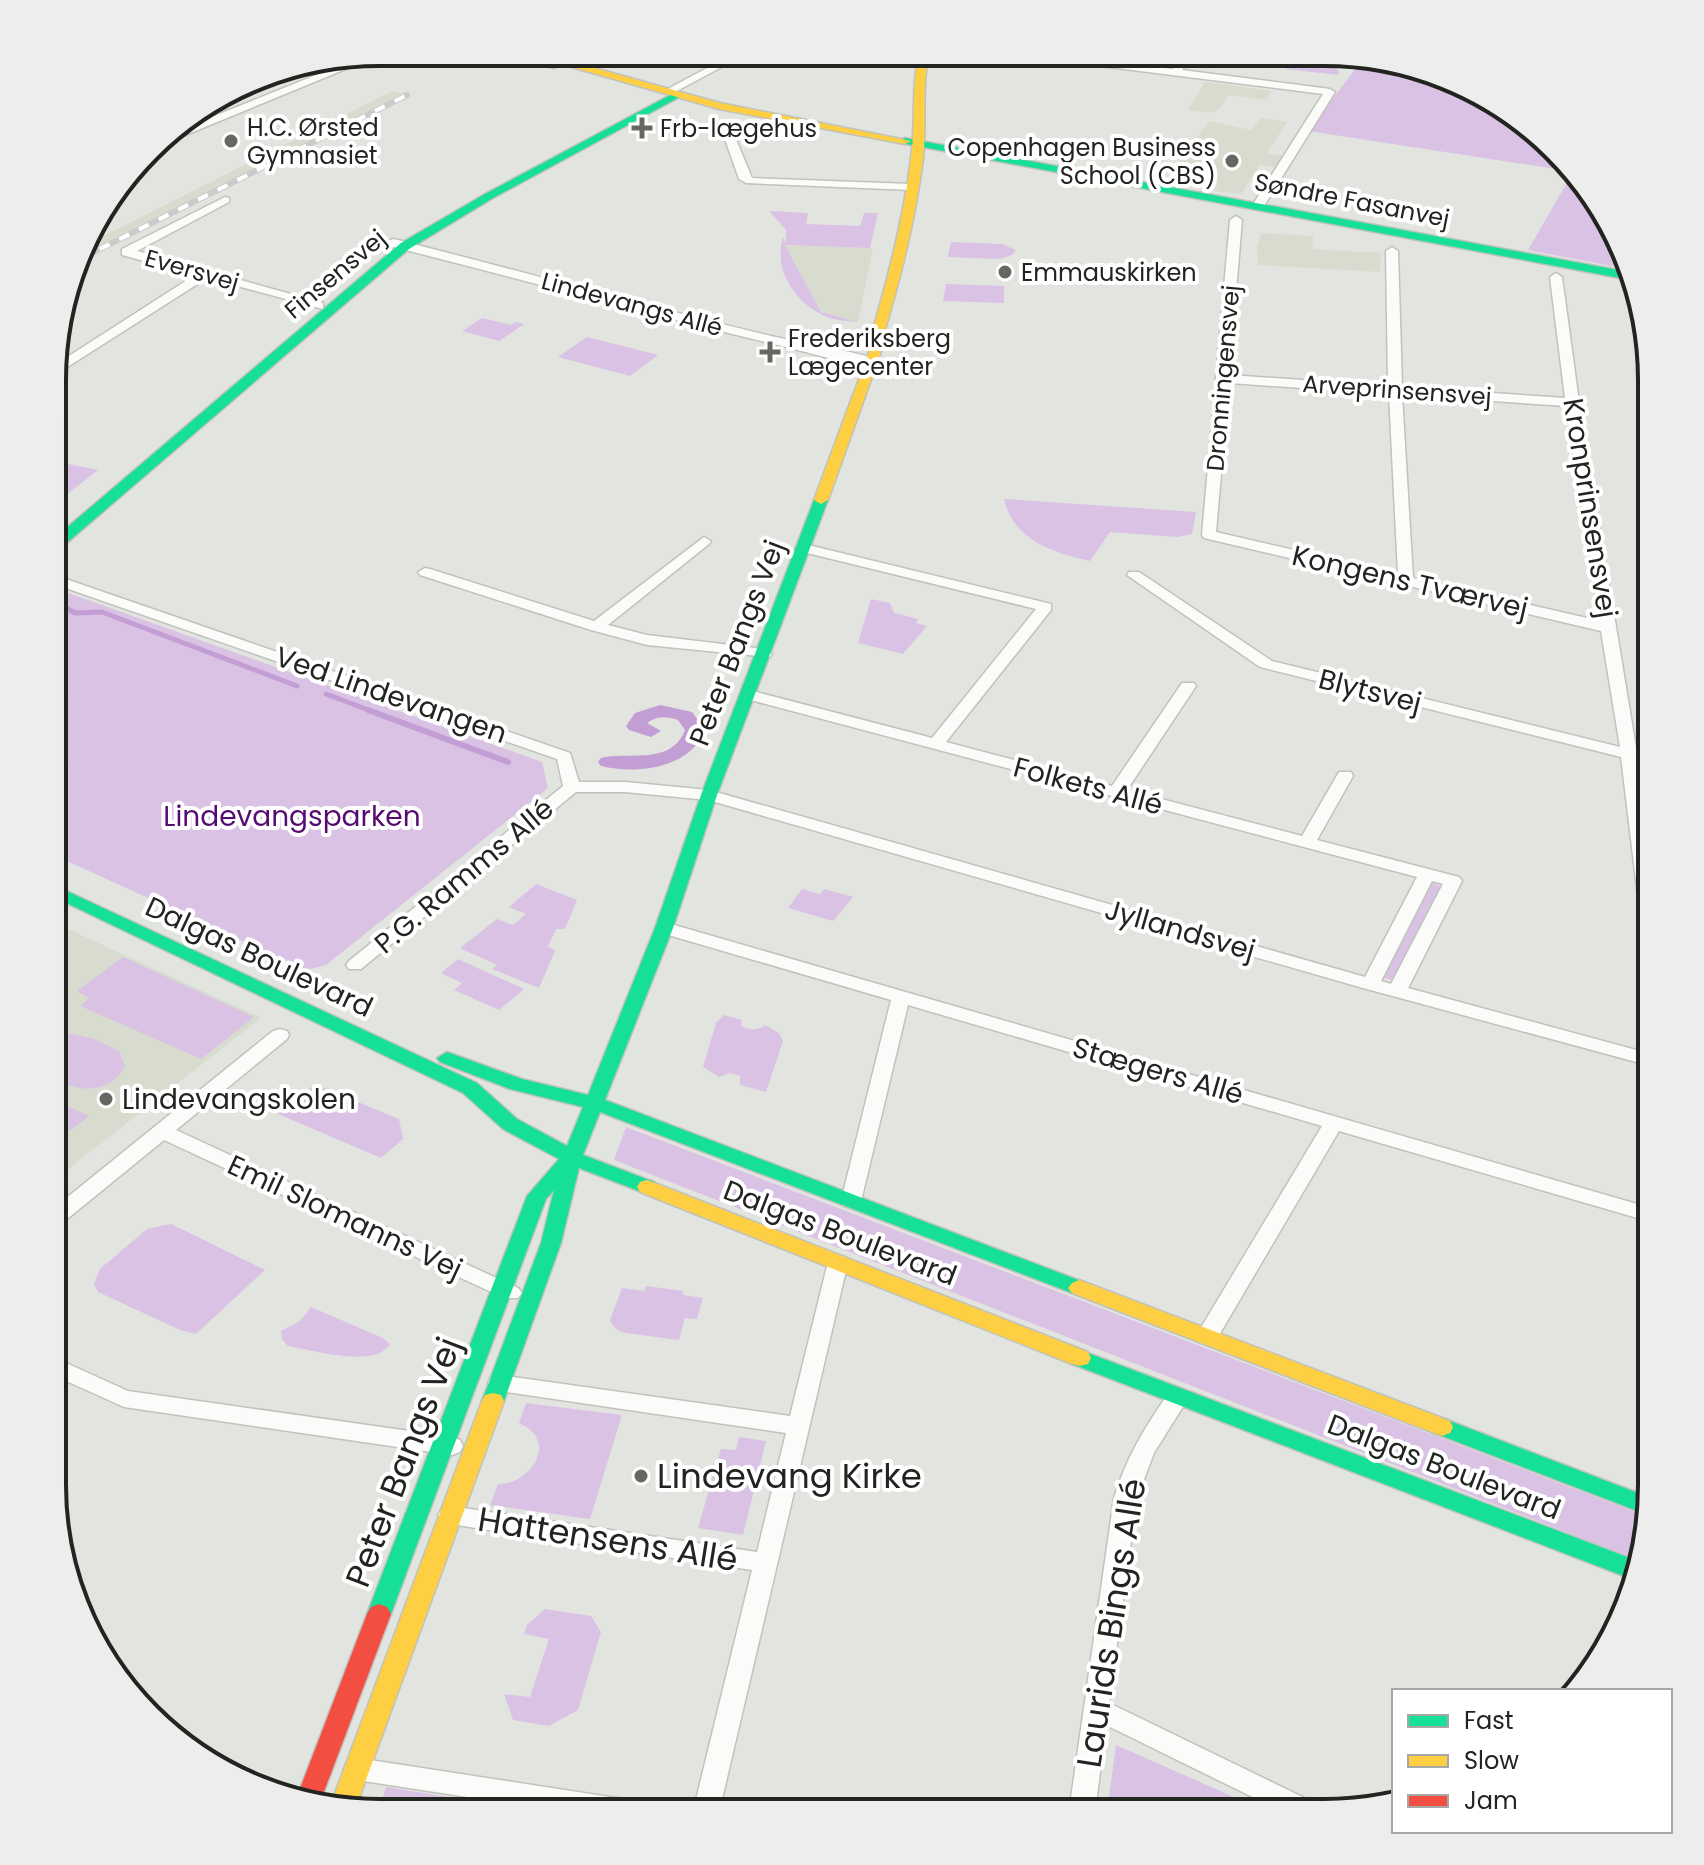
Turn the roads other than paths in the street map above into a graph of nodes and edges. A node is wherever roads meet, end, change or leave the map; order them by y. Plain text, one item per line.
1 (562, 66) edge
2 (720, 66) edge
3 (921, 66) edge
4 (1121, 66) edge
5 (1180, 66) edge
6 (340, 69) edge
7 (1175, 73) junction
8 (671, 94) junction
9 (725, 125) dead end
10 (192, 129) edge
11 (918, 143) junction
12 (911, 187) junction
13 (225, 200) dead end
14 (1258, 206) junction
15 (1236, 220) dead end
16 (399, 245) junction
17 (1392, 251) dead end
18 (205, 274) junction
19 (1619, 274) edge
20 (1556, 277) dead end
21 (324, 308) junction
22 (870, 360) junction
23 (67, 363) edge
24 (1223, 379) junction
25 (1395, 390) junction
26 (1572, 402) junction
27 (66, 522) edge
28 (1209, 535) joint
29 (66, 536) edge
30 (704, 541) dead end
31 (804, 548) junction
32 (425, 572) dead end
33 (1134, 575) dead end
34 (1406, 582) junction
35 (66, 583) edge
36 (596, 627) junction
37 (1610, 628) junction
38 (764, 654) junction
39 (1188, 686) dead end
40 (749, 695) junction
41 (934, 746) junction
42 (1629, 754) junction
43 (1345, 776) dead end
44 (572, 787) junction
45 (1116, 793) junction
46 (709, 795) junction
47 (1638, 826) edge
48 (1307, 843) junction
49 (1427, 874) junction
50 (66, 880) edge
51 (66, 896) edge
52 (664, 928) junction
53 (355, 965) dead end
54 (1370, 984) junction
55 (1397, 991) junction
56 (901, 997) junction
57 (280, 1035) dead end
58 (1638, 1056) edge
59 (595, 1103) junction
60 (1334, 1123) junction
61 (162, 1131) junction
62 (572, 1158) junction
63 (851, 1201) junction
64 (66, 1209) edge
65 (1638, 1211) edge
66 (838, 1262) junction
67 (502, 1290) junction
68 (530, 1299) junction
69 (1207, 1336) junction
70 (66, 1371) edge
71 (469, 1379) junction
72 (499, 1383) junction
73 (1178, 1397) junction
74 (799, 1426) junction
75 (444, 1445) junction
76 (475, 1449) junction
77 (1637, 1502) edge
78 (420, 1510) junction
79 (450, 1515) junction
80 (766, 1563) junction
81 (1627, 1567) edge
82 (1097, 1709) junction
83 (322, 1764) junction
84 (357, 1769) junction
85 (311, 1791) edge
86 (347, 1797) edge
87 (552, 1799) edge
88 (709, 1799) edge
89 (1084, 1799) edge
90 (1281, 1799) edge

1 - 8 street, Søndre Fasanvej
2 - 8 street
3 - 11 street, Peter Bangs Vej
4 - 7 street
5 - 7 street
6 - 10 street
7 - 14 street
8 - 11 street, Søndre Fasanvej
8 - 16 street, Finsensvej
9 - 12 street
11 - 12 street, Peter Bangs Vej
11 - 14 street, Søndre Fasanvej
12 - 22 street, Peter Bangs Vej
13 - 18 street, Eversvej
14 - 19 street, Søndre Fasanvej
15 - 24 street, Dronningensvej
16 - 21 street, Finsensvej
16 - 22 street, Lindevangs Allé
17 - 25 street
18 - 21 street, Eversvej
18 - 23 street
20 - 26 street, Kronprinsensvej
21 - 27 street, Finsensvej
21 - 29 street, Finsensvej
22 - 31 street, Peter Bangs Vej
24 - 25 street, Arveprinsensvej
24 - 28 street, Dronningensvej
25 - 26 street, Arveprinsensvej
25 - 34 street
26 - 37 street, Kronprinsensvej
28 - 34 street, Kongens Tværvej
30 - 36 street
31 - 38 street, Peter Bangs Vej
31 - 41 street
32 - 36 street
33 - 42 street, Blytsvej
34 - 37 street, Kongens Tværvej
35 - 44 street, Ved Lindevangen
36 - 38 street
37 - 42 street, Kronprinsensvej
38 - 40 street, Peter Bangs Vej
39 - 45 street
40 - 41 street, Folkets Allé
40 - 46 street, Peter Bangs Vej
41 - 45 street, Folkets Allé
42 - 47 street, Kronprinsensvej
43 - 48 street
44 - 46 street
44 - 53 street, P.G. Ramms Allé
45 - 48 street, Folkets Allé
46 - 52 street, Peter Bangs Vej
46 - 54 street, Jyllandsvej
48 - 49 street, Folkets Allé
49 - 54 street
49 - 55 street, Folkets Allé
50 - 59 street, Dalgas Boulevard
51 - 62 street, Dalgas Boulevard
52 - 56 street, Stægers Allé
52 - 59 street, Peter Bangs Vej
54 - 55 street, Jyllandsvej
55 - 58 street, Jyllandsvej
56 - 60 street, Stægers Allé
56 - 63 street
57 - 61 street
59 - 62 street, Peter Bangs Vej
59 - 63 street, Dalgas Boulevard
60 - 65 street, Stægers Allé
60 - 69 street
61 - 64 street
61 - 67 street, Emil Slomanns Vej
62 - 66 street, Dalgas Boulevard
62 - 67 street, Peter Bangs Vej
62 - 68 street, Peter Bangs Vej
63 - 69 street, Dalgas Boulevard
66 - 73 street, Dalgas Boulevard
66 - 74 street, Hattensens Allé
67 - 68 street, Emil Slomanns Vej
67 - 71 street, Peter Bangs Vej
68 - 72 street, Peter Bangs Vej
69 - 77 street, Dalgas Boulevard
70 - 75 street
71 - 72 street
71 - 75 street, Peter Bangs Vej
72 - 74 street
72 - 76 street, Peter Bangs Vej
73 - 81 street, Dalgas Boulevard
73 - 82 street, Laurids Bings Allé
74 - 80 street, Hattensens Allé
75 - 76 street
75 - 78 street, Peter Bangs Vej
76 - 79 street, Peter Bangs Vej
78 - 79 street
78 - 83 street, Peter Bangs Vej
79 - 80 street, Hattensens Allé
79 - 84 street, Peter Bangs Vej
80 - 88 street, Hattensens Allé
82 - 89 street, Laurids Bings Allé
82 - 90 street
83 - 84 street
83 - 85 street, Peter Bangs Vej
84 - 86 street, Peter Bangs Vej
84 - 87 street

